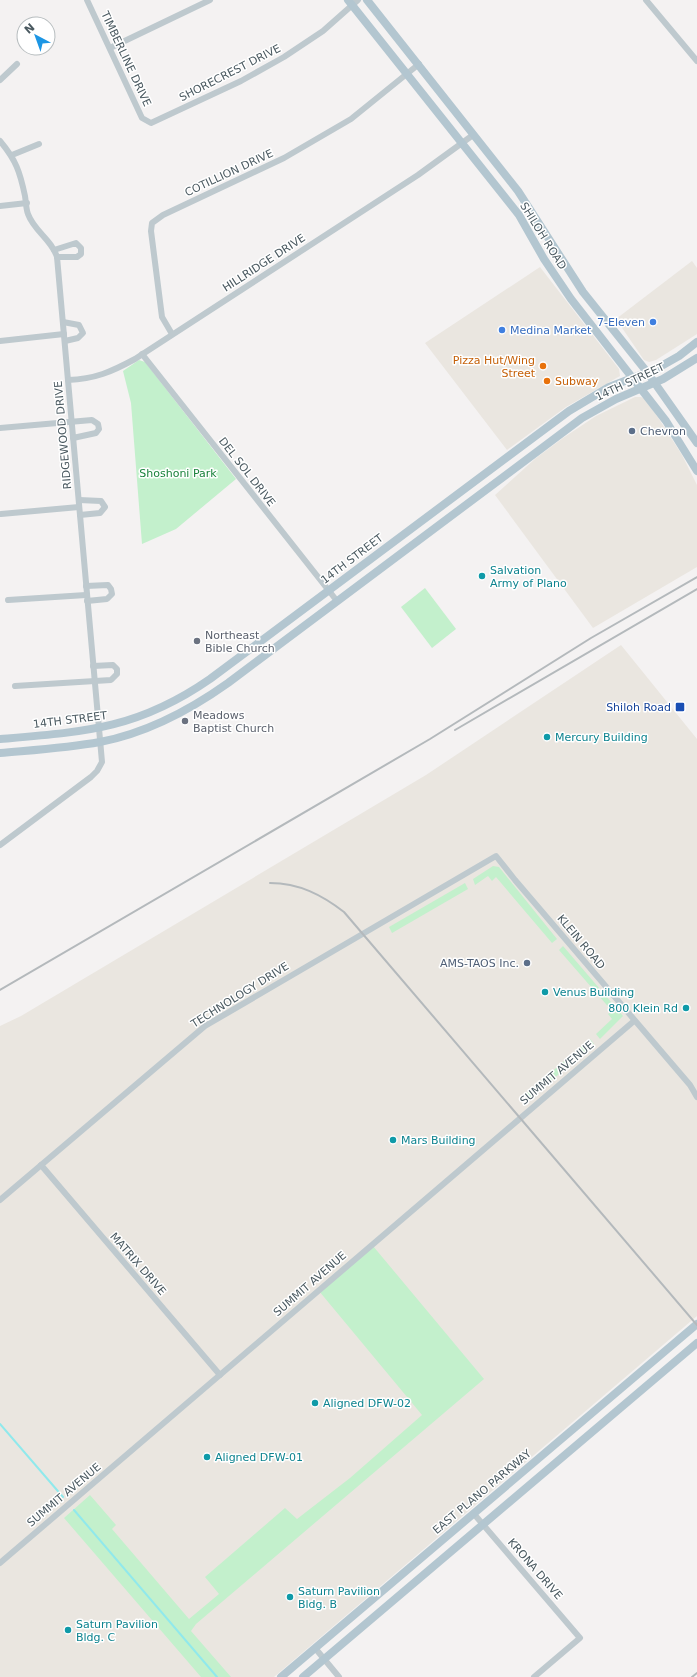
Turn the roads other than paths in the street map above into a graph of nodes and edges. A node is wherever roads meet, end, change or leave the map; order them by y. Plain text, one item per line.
1 (87, 0) edge
2 (210, 0) edge
3 (367, 0) edge
4 (646, 0) edge
5 (353, 2) edge
6 (110, 48) junction
7 (697, 61) edge
8 (17, 64) dead end
9 (419, 64) junction
10 (407, 74) junction
11 (0, 80) edge
12 (151, 123) joint
13 (474, 135) junction
14 (0, 141) edge
15 (462, 143) junction
16 (40, 144) dead end
17 (12, 155) junction
18 (26, 203) junction
19 (0, 206) edge
20 (54, 250) junction
21 (57, 258) junction
22 (583, 292) junction
23 (571, 298) junction
24 (63, 322) junction
25 (64, 334) junction
26 (172, 334) junction
27 (0, 341) edge
28 (65, 341) junction
29 (697, 342) edge
30 (142, 354) junction
31 (697, 358) edge
32 (647, 372) junction
33 (632, 377) junction
34 (68, 380) junction
35 (655, 383) junction
36 (642, 388) junction
37 (72, 421) junction
38 (0, 428) edge
39 (73, 438) junction
40 (697, 443) edge
41 (516, 450) junction
42 (525, 460) junction
43 (697, 471) edge
44 (78, 500) junction
45 (79, 507) junction
46 (431, 513) junction
47 (1, 514) edge
48 (80, 515) junction
49 (440, 524) junction
50 (86, 586) junction
51 (329, 590) junction
52 (87, 598) junction
53 (8, 600) dead end
54 (337, 601) junction
55 (254, 645) junction
56 (263, 657) junction
57 (92, 666) junction
58 (94, 681) junction
59 (15, 686) dead end
60 (167, 706) junction
61 (172, 717) junction
62 (98, 729) junction
63 (0, 739) edge
64 (100, 742) junction
65 (0, 753) edge
66 (0, 845) edge
67 (496, 856) joint
68 (634, 1021) junction
69 (697, 1097) edge
70 (41, 1165) junction
71 (0, 1200) edge
72 (697, 1324) edge
73 (681, 1338) junction
74 (697, 1343) edge
75 (690, 1349) junction
76 (220, 1375) junction
77 (620, 1390) junction
78 (628, 1400) junction
79 (534, 1463) junction
80 (543, 1473) junction
81 (474, 1514) junction
82 (483, 1524) junction
83 (0, 1563) edge
84 (394, 1581) junction
85 (403, 1591) junction
86 (315, 1648) junction
87 (324, 1659) junction
88 (281, 1677) edge
89 (303, 1677) edge
90 (339, 1677) edge
91 (534, 1677) edge

1 - 6 street, TIMBERLINE DRIVE
2 - 6 street
3 - 9 main road, SHILOH ROAD
4 - 7 street
5 - 10 main road, SHILOH ROAD
5 - 12 street, SHORECREST DRIVE
6 - 12 street, TIMBERLINE DRIVE
8 - 11 street
9 - 10 street
9 - 13 main road, SHILOH ROAD
10 - 15 main road, SHILOH ROAD
10 - 26 street, COTILLION DRIVE
13 - 15 street, HILLRIDGE DRIVE
13 - 22 main road, SHILOH ROAD
14 - 17 street, RIDGEWOOD DRIVE
15 - 23 main road, SHILOH ROAD
15 - 26 street, HILLRIDGE DRIVE
16 - 17 street
17 - 18 street, RIDGEWOOD DRIVE
18 - 19 street
18 - 20 street, RIDGEWOOD DRIVE
20 - 21 street, RIDGEWOOD DRIVE
20 - 21 street
21 - 24 street, RIDGEWOOD DRIVE
22 - 23 main road
22 - 32 main road, SHILOH ROAD
23 - 33 main road, SHILOH ROAD
24 - 25 street, RIDGEWOOD DRIVE
24 - 28 street
25 - 27 street
25 - 28 street, RIDGEWOOD DRIVE
26 - 30 street, HILLRIDGE DRIVE
28 - 34 street, RIDGEWOOD DRIVE
29 - 32 main road, 14TH STREET
30 - 34 street, HILLRIDGE DRIVE
30 - 51 street, DEL SOL DRIVE
31 - 35 main road, 14TH STREET
32 - 33 main road, 14TH STREET
32 - 35 main road, SHILOH ROAD
33 - 36 main road, SHILOH ROAD
33 - 41 main road, 14TH STREET
34 - 37 street, RIDGEWOOD DRIVE
35 - 36 main road, 14TH STREET
35 - 40 main road, SHILOH ROAD
36 - 42 main road, 14TH STREET
36 - 43 main road, SHILOH ROAD
37 - 38 street
37 - 39 street, RIDGEWOOD DRIVE
37 - 39 street
39 - 44 street, RIDGEWOOD DRIVE
41 - 42 main road
41 - 46 main road, 14TH STREET
42 - 49 main road, 14TH STREET
44 - 45 street, RIDGEWOOD DRIVE
44 - 48 street
45 - 47 street
45 - 48 street, RIDGEWOOD DRIVE
46 - 49 main road
46 - 51 main road, 14TH STREET
48 - 50 street, RIDGEWOOD DRIVE
49 - 54 main road, 14TH STREET
50 - 52 street, RIDGEWOOD DRIVE
50 - 52 street
51 - 54 street, DEL SOL DRIVE
51 - 55 main road, 14TH STREET
52 - 53 street
52 - 57 street, RIDGEWOOD DRIVE
54 - 56 main road, 14TH STREET
55 - 56 main road
55 - 60 main road, 14TH STREET
56 - 61 main road, 14TH STREET
57 - 58 street, RIDGEWOOD DRIVE
57 - 58 street
58 - 59 street
58 - 62 street, RIDGEWOOD DRIVE
60 - 61 main road
60 - 62 main road, 14TH STREET
61 - 64 main road, 14TH STREET
62 - 63 main road, 14TH STREET
62 - 64 street, RIDGEWOOD DRIVE
64 - 65 main road, 14TH STREET
64 - 66 street, RIDGEWOOD DRIVE
67 - 68 street, KLEIN ROAD
67 - 70 street, TECHNOLOGY DRIVE
68 - 69 street, KLEIN ROAD
68 - 76 street, SUMMIT AVENUE
70 - 71 street, TECHNOLOGY DRIVE
70 - 76 street, MATRIX DRIVE
72 - 73 main road, EAST PLANO PARKWAY
73 - 75 main road
73 - 77 main road, EAST PLANO PARKWAY
74 - 75 main road
75 - 78 main road
76 - 83 street, SUMMIT AVENUE
77 - 78 main road
77 - 79 main road, EAST PLANO PARKWAY
78 - 80 main road
79 - 80 main road
79 - 81 main road, EAST PLANO PARKWAY
80 - 82 main road
81 - 82 street, KRONA DRIVE
81 - 84 main road, EAST PLANO PARKWAY
82 - 85 main road
82 - 91 street, KRONA DRIVE
84 - 85 main road
84 - 86 main road, EAST PLANO PARKWAY
85 - 87 main road
86 - 87 street
86 - 88 main road, EAST PLANO PARKWAY
87 - 89 main road
87 - 90 street

